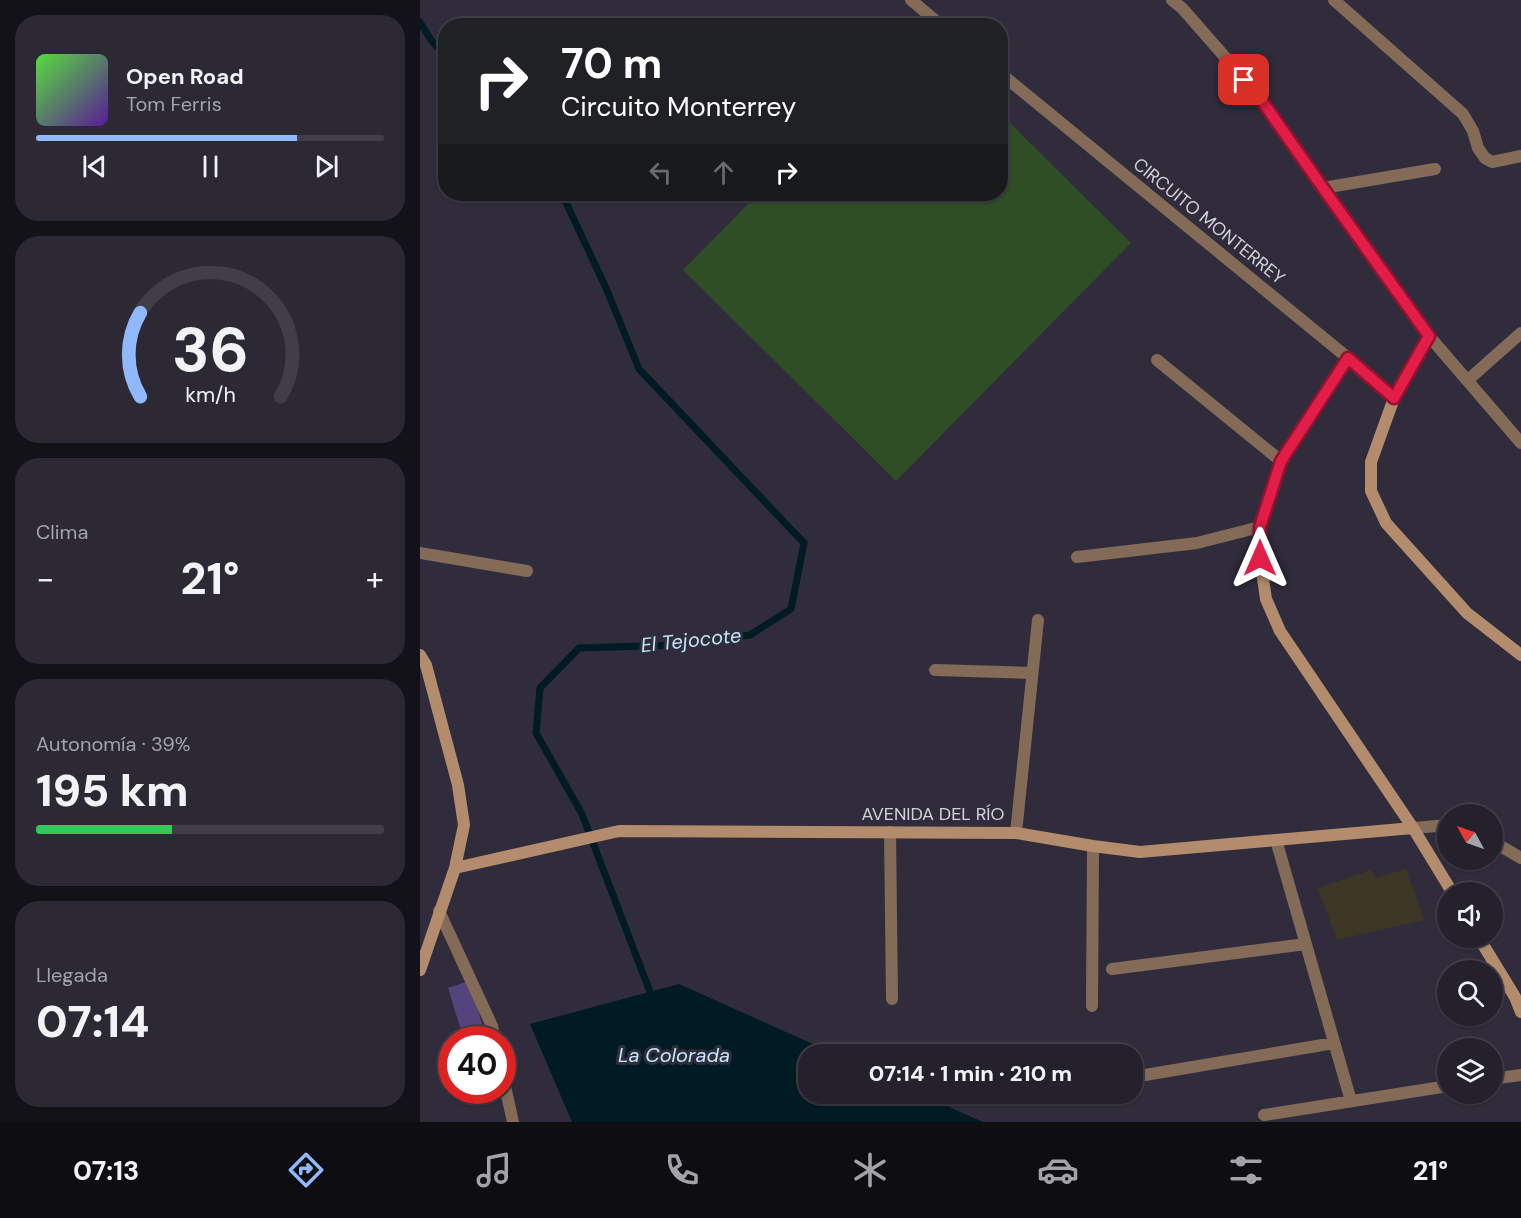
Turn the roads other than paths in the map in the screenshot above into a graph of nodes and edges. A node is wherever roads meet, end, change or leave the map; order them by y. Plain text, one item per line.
1 (911, 0) edge
2 (1334, 0) edge
3 (1181, 3) edge
4 (932, 18) edge
5 (1008, 80) edge
6 (1518, 160) edge
7 (1435, 169) dead end
8 (1323, 188) junction
9 (1521, 333) edge
10 (1429, 336) junction
11 (1348, 358) junction
12 (1157, 360) dead end
13 (1468, 380) junction
14 (1394, 398) junction
15 (1521, 443) edge
16 (1281, 461) junction
17 (1260, 527) junction
18 (420, 553) edge
19 (1077, 557) dead end
20 (527, 571) dead end
21 (1038, 620) dead end
22 (420, 655) edge
23 (1521, 655) edge
24 (936, 670) dead end
25 (1032, 673) junction
26 (1437, 826) edge
27 (1413, 828) junction
28 (890, 832) junction
29 (1016, 832) junction
30 (1276, 840) junction
31 (1093, 846) junction
32 (1503, 848) edge
33 (1521, 858) edge
34 (455, 868) junction
35 (1446, 882) edge
36 (439, 911) junction
37 (1306, 944) junction
38 (1486, 948) edge
39 (1112, 969) dead end
40 (420, 970) edge
41 (1518, 998) edge
42 (892, 999) dead end
43 (1092, 1006) dead end
44 (1521, 1012) edge
45 (492, 1026) edge
46 (1334, 1043) junction
47 (1521, 1074) edge
48 (1145, 1075) dead end
49 (1503, 1077) edge
50 (1437, 1088) edge
51 (1351, 1101) junction
52 (509, 1104) edge
53 (1264, 1115) dead end
54 (513, 1122) edge

1 - 4 street
2 - 6 street
3 - 8 street
5 - 11 street, CIRCUITO MONTERREY
7 - 8 street
8 - 10 street
9 - 13 street
10 - 13 street
10 - 14 street
11 - 14 street, CIRCUITO MONTERREY
11 - 16 street
12 - 16 street
13 - 15 street
14 - 23 street
16 - 17 street
17 - 19 street
17 - 27 street
18 - 20 street
21 - 25 street
22 - 34 street
24 - 25 street
25 - 29 street
26 - 27 street, AVENIDA DEL RÍO
27 - 30 street, AVENIDA DEL RÍO
27 - 35 street
28 - 29 street, AVENIDA DEL RÍO
28 - 34 street, AVENIDA DEL RÍO
28 - 42 street
29 - 31 street, AVENIDA DEL RÍO
30 - 31 street, AVENIDA DEL RÍO
30 - 37 street
31 - 43 street
32 - 33 street
34 - 36 street
36 - 40 street
36 - 45 street
37 - 39 street
37 - 46 street
38 - 41 street
41 - 44 street
46 - 48 street
46 - 51 street
47 - 49 street
50 - 51 street
51 - 53 street
52 - 54 street

